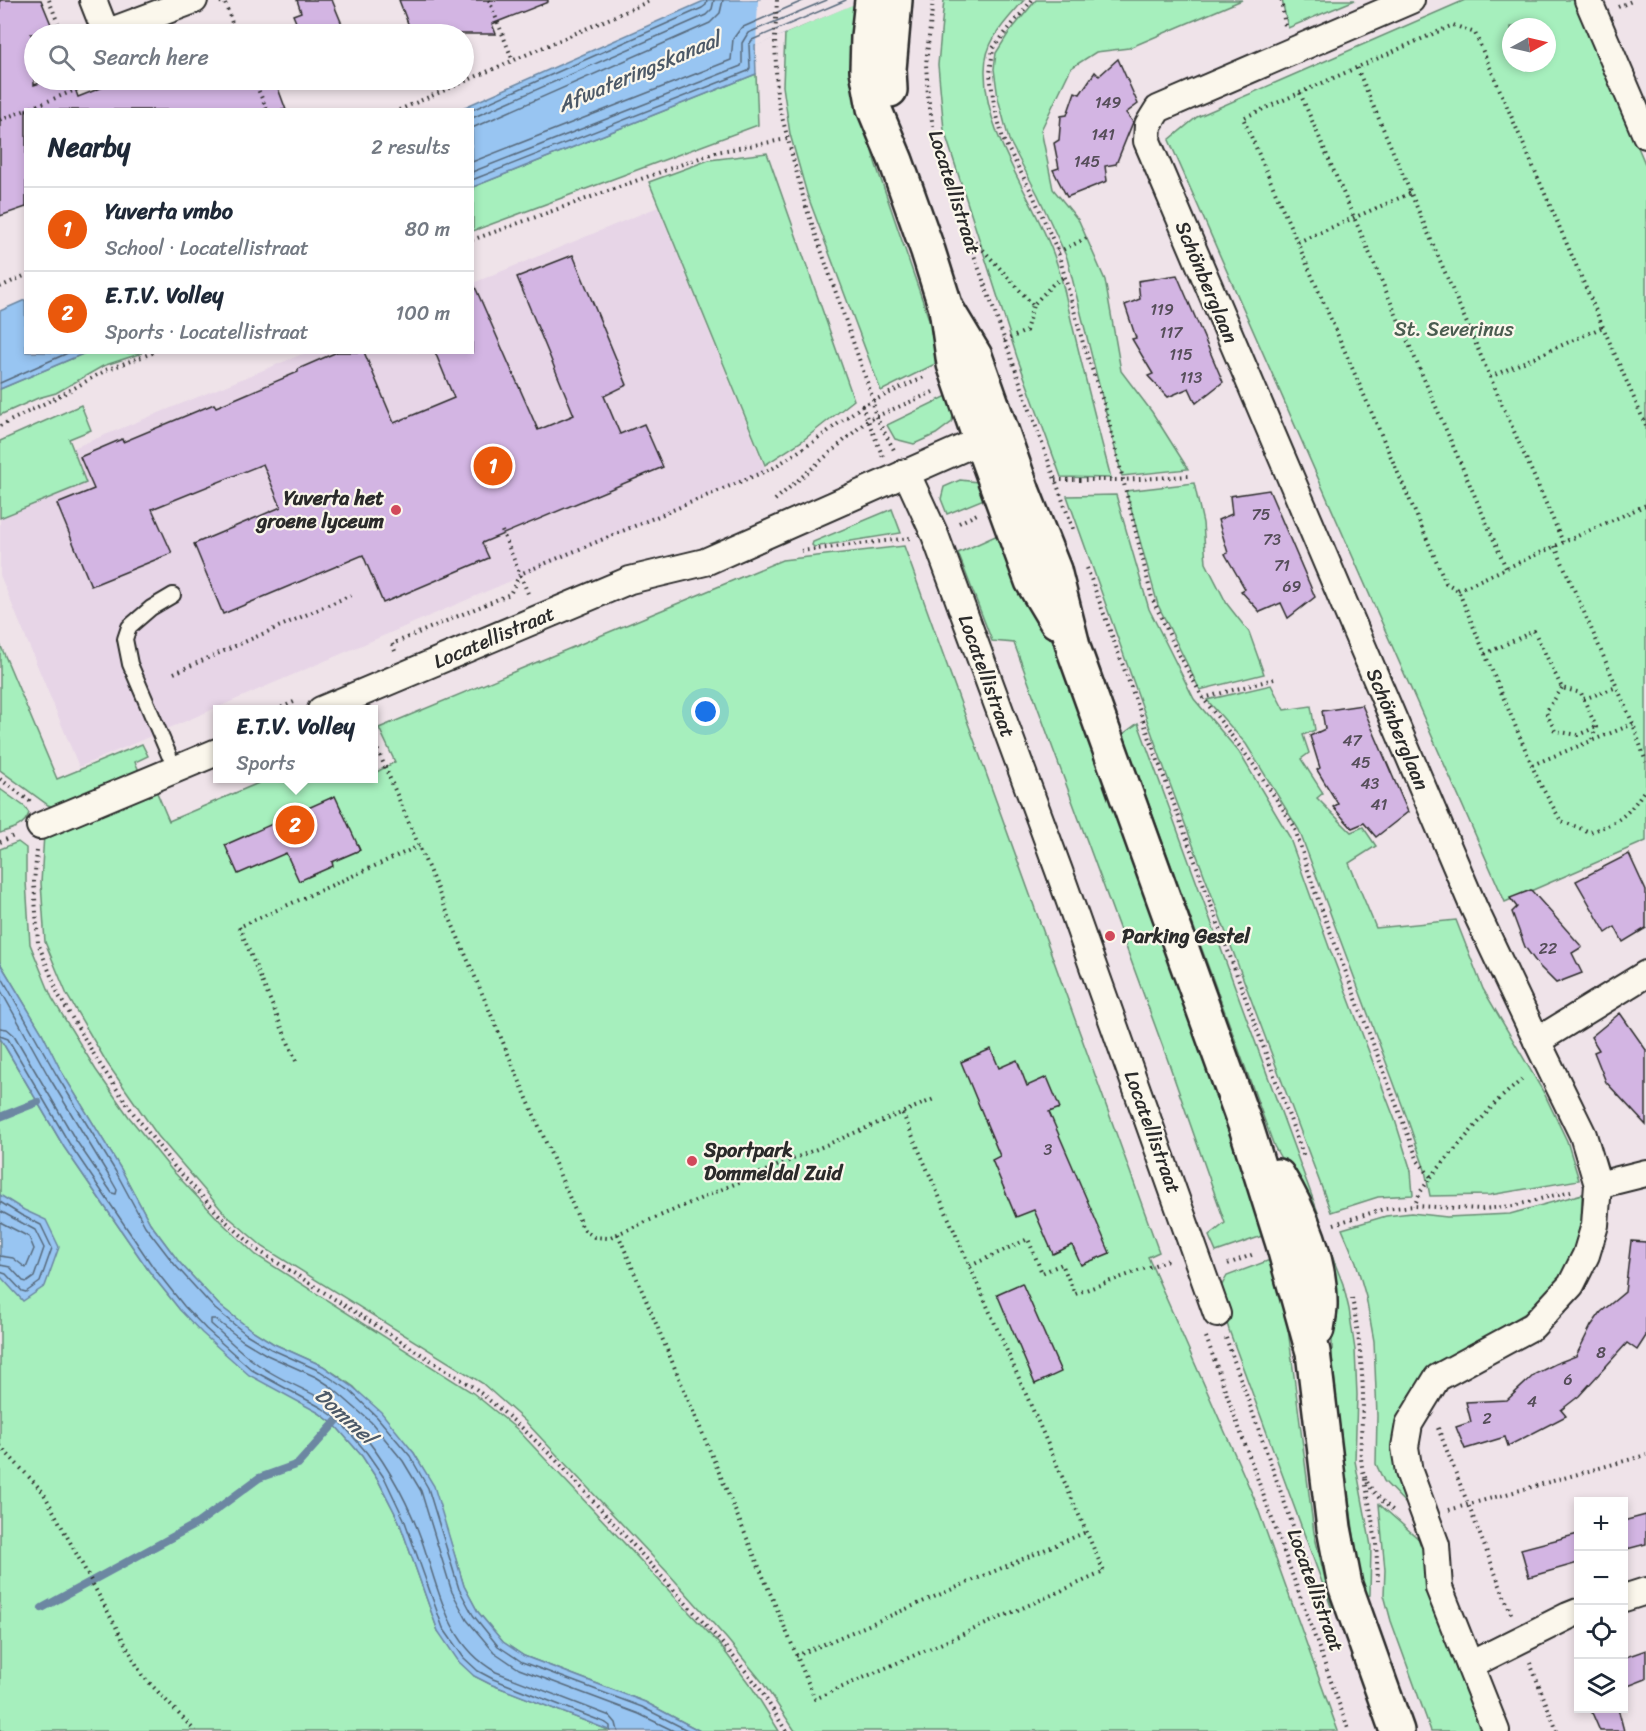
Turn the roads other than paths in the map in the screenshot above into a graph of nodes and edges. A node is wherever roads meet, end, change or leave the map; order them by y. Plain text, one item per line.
1 (93, 0) edge
2 (194, 0) edge
3 (872, 0) edge
4 (895, 0) edge
5 (1411, 0) edge
6 (1587, 0) edge
7 (102, 24) edge
8 (130, 24) edge
9 (1646, 135) edge
10 (896, 161) junction
11 (991, 435) junction
12 (899, 475) junction
13 (173, 594) dead end
14 (311, 704) edge
15 (213, 754) edge
16 (169, 755) dead end
17 (40, 826) road end
18 (1646, 974) edge
19 (1541, 1050) junction
20 (1646, 1173) edge
21 (1598, 1185) junction
22 (1210, 1322) road end
23 (1646, 1591) edge
24 (1628, 1596) edge
25 (1574, 1614) edge
26 (1470, 1665) junction
27 (1397, 1731) edge
28 (1496, 1731) edge

1 - 7 street
2 - 8 street
3 - 10 main road, Locatellistraat
4 - 10 main road, Locatellistraat
5 - 19 street, Schönberglaan
6 - 9 street
10 - 11 main road, Locatellistraat
11 - 12 street, Locatellistraat
11 - 27 main road, Locatellistraat
12 - 14 street, Locatellistraat
12 - 22 street, Locatellistraat
13 - 16 lane
15 - 17 street
18 - 19 street
19 - 21 street, Schönberglaan
20 - 21 street
21 - 26 street, Schönberglaan
23 - 24 street
25 - 26 street
26 - 28 street, Schönberglaan

